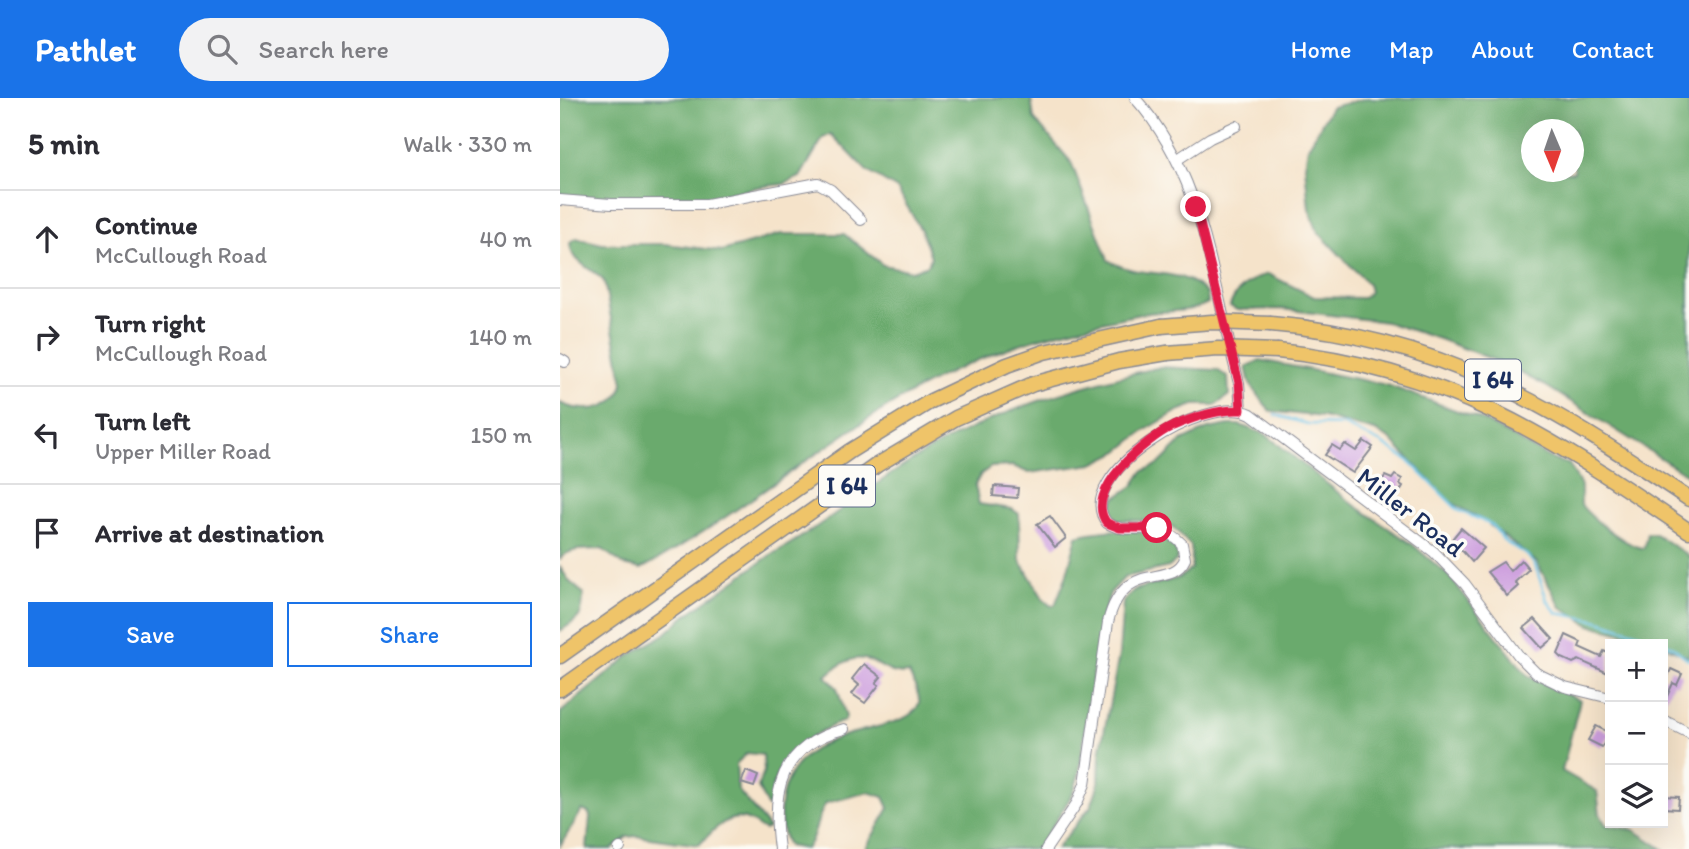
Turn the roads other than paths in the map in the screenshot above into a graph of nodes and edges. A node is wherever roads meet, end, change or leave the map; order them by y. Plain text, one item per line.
1 (1135, 98) edge
2 (1236, 126) dead end
3 (1178, 159) junction
4 (560, 200) edge
5 (861, 220) dead end
6 (1241, 410) junction
7 (1689, 499) edge
8 (1689, 531) edge
9 (560, 656) edge
10 (560, 689) edge
11 (1605, 697) edge
12 (1668, 722) edge
13 (844, 729) dead end
14 (1689, 733) edge
15 (779, 849) edge
16 (1046, 849) edge

1 - 3 street
2 - 3 street
3 - 6 street
4 - 5 street
6 - 11 street, Miller Road
6 - 16 street
7 - 9 highway, I 64, bridge
8 - 10 highway, I 64, bridge
12 - 14 street
13 - 15 street

